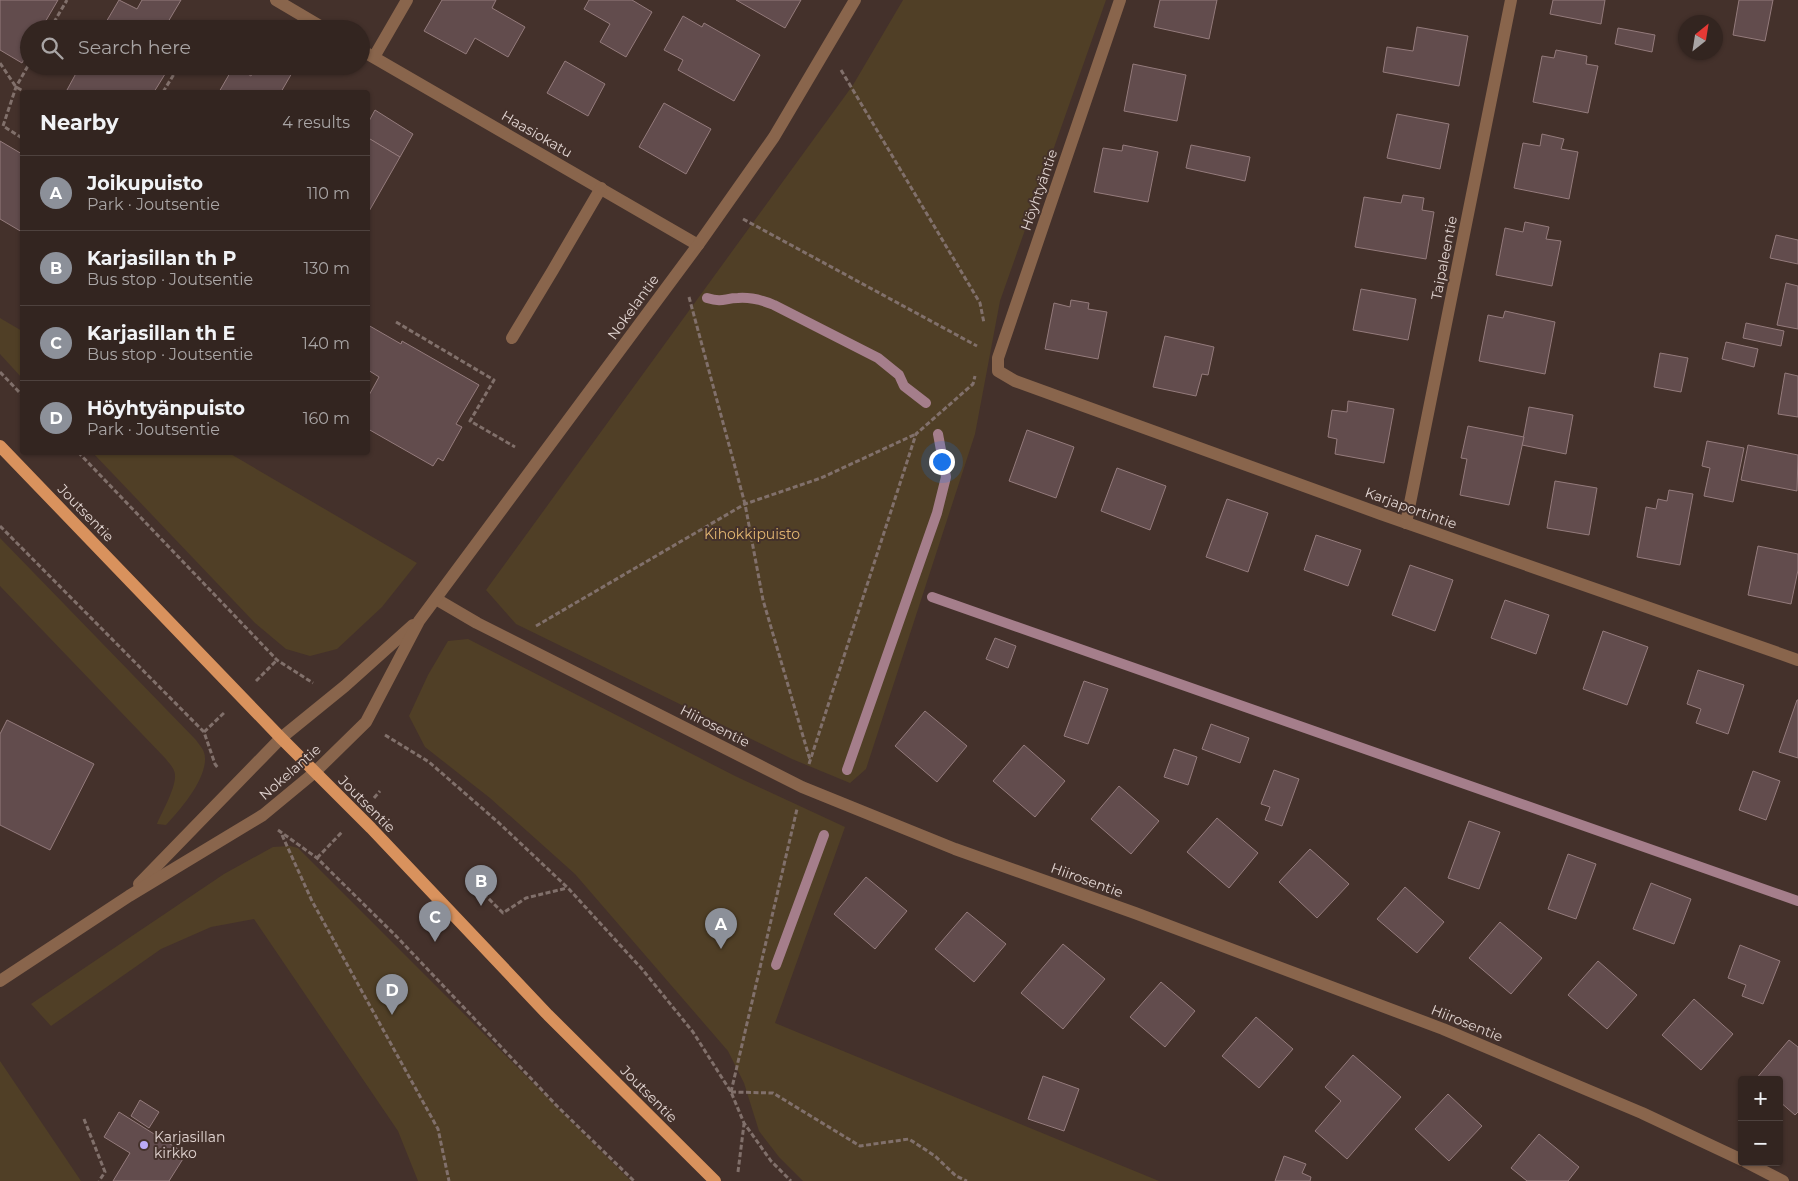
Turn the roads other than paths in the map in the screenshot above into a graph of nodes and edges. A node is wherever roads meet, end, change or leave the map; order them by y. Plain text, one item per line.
1 (276, 0) edge
2 (407, 0) edge
3 (855, 0) edge
4 (1120, 0) edge
5 (1511, 0) edge
6 (310, 20) edge
7 (370, 55) edge
8 (374, 57) junction
9 (601, 188) junction
10 (698, 245) junction
11 (512, 338) dead end
12 (1015, 381) joint
13 (0, 446) edge
14 (1406, 523) junction
15 (436, 599) junction
16 (419, 620) junction
17 (1798, 660) edge
18 (281, 738) junction
19 (315, 772) junction
20 (129, 896) junction
21 (0, 982) edge
22 (1738, 1158) edge
23 (1754, 1166) edge
24 (715, 1181) edge
25 (1783, 1181) edge

1 - 6 street
2 - 8 street
3 - 10 street, Nokelantie
4 - 12 street, Höyhtyäntie
5 - 14 street, Taipaleentie
7 - 8 street, Haasiokatu
8 - 9 street, Haasiokatu
9 - 10 street, Haasiokatu
9 - 11 street
10 - 15 street, Nokelantie
12 - 14 street, Karjaportintie
13 - 18 main road, Joutsentie
14 - 17 street, Karjaportintie
15 - 16 street, Nokelantie
15 - 22 street, Hiirosentie
16 - 18 street, Nokelantie
16 - 19 street, Nokelantie
18 - 19 main road, Joutsentie
18 - 20 street, Nokelantie
19 - 20 street, Nokelantie
19 - 24 main road, Joutsentie
20 - 21 street, Nokelantie
23 - 25 street

